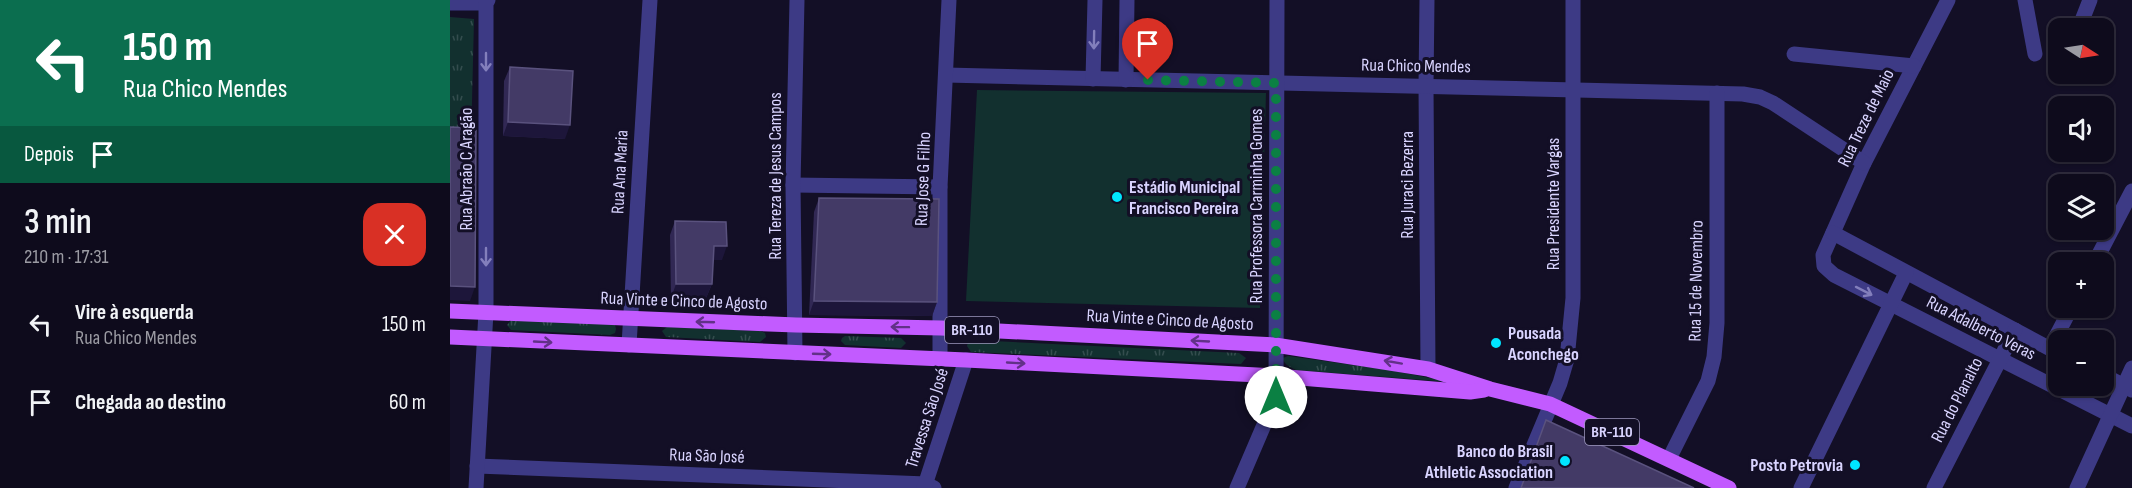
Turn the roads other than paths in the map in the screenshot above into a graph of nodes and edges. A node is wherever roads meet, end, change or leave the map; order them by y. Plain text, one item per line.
1 (650, 0) edge
2 (797, 0) edge
3 (949, 0) edge
4 (1095, 0) edge
5 (1127, 0) edge
6 (1277, 0) edge
7 (1427, 0) edge
8 (1573, 0) edge
9 (1948, 0) edge
10 (2025, 0) edge
11 (2090, 0) edge
12 (487, 2) edge
13 (450, 3) edge
14 (2083, 18) edge
15 (1794, 54) dead end
16 (2036, 54) dead end
17 (1914, 66) junction
18 (946, 75) junction
19 (1094, 79) junction
20 (1126, 80) junction
21 (1276, 83) junction
22 (1426, 86) junction
23 (1571, 90) junction
24 (1717, 93) junction
25 (1864, 164) junction
26 (793, 184) junction
27 (940, 187) junction
28 (2132, 191) edge
29 (1833, 233) junction
30 (2100, 252) edge
31 (1823, 255) joint
32 (1906, 273) junction
33 (1891, 304) junction
34 (450, 311) edge
35 (486, 312) junction
36 (631, 319) junction
37 (796, 325) junction
38 (941, 328) junction
39 (2014, 330) junction
40 (450, 337) edge
41 (484, 339) junction
42 (629, 345) junction
43 (1275, 345) junction
44 (2048, 347) edge
45 (795, 353) junction
46 (940, 358) junction
47 (2000, 359) junction
48 (966, 360) junction
49 (2132, 368) edge
50 (1428, 369) junction
51 (1276, 376) junction
52 (2114, 381) edge
53 (2128, 388) edge
54 (1490, 389) junction
55 (1550, 404) junction
56 (2111, 416) junction
57 (2132, 426) edge
58 (1669, 459) junction
59 (477, 466) junction
60 (928, 487) edge
61 (476, 488) edge
62 (1237, 488) edge
63 (1516, 488) edge
64 (1729, 488) edge
65 (1801, 488) edge
66 (1934, 488) edge
67 (2077, 488) edge

1 - 36 street, Rua Ana Maria
2 - 26 street, Rua Tereza de Jesus Campos
3 - 18 street, Rua Jose G Filho
4 -> 19 street
5 - 20 street
6 - 21 street, Rua Professora Carminha Gomes
7 - 22 street, Rua Juraci Bezerra
8 - 23 street, Rua Presidente Vargas
9 - 17 street, Rua Treze de Maio
10 - 16 street
11 - 14 street
12 - 13 street
12 -> 35 street, Rua Abraão C Aragão
15 - 17 street
17 - 25 street, Rua Treze de Maio
18 - 19 street, Rua Chico Mendes
18 - 27 street, Rua Jose G Filho
19 - 20 street, Rua Chico Mendes
20 - 21 street, Rua Chico Mendes
21 - 22 street, Rua Chico Mendes
21 - 43 street, Rua Professora Carminha Gomes
22 - 23 street, Rua Chico Mendes
22 - 50 street, Rua Juraci Bezerra
23 - 24 street, Rua Chico Mendes
23 - 55 street, Rua Presidente Vargas
24 - 25 street, Rua Chico Mendes
24 - 58 street, Rua 15 de Novembro
25 - 29 street, Rua Treze de Maio
26 - 27 street
26 - 37 street, Rua Tereza de Jesus Campos
27 - 38 street, Rua Jose G Filho
28 - 30 street
29 - 31 street, Rua Treze de Maio
29 - 32 street, Rua Adalberto Veras
31 -> 33 street, Rua Adalberto Veras
32 - 33 street
32 - 39 street, Rua Adalberto Veras
33 - 47 street, Rua Adalberto Veras
33 - 65 street
34 - 35 main road, Rua Vinte e Cinco de Agosto / BR-110
35 - 36 main road, Rua Vinte e Cinco de Agosto / BR-110
35 - 41 street, Rua Abraão C Aragão
37 -> 36 main road, Rua Vinte e Cinco de Agosto / BR-110
36 - 42 street, Rua Ana Maria
38 -> 37 main road, Rua Vinte e Cinco de Agosto / BR-110
37 - 45 street, Rua Tereza de Jesus Campos
43 -> 38 main road, Rua Vinte e Cinco de Agosto / BR-110
38 - 46 street, Rua Jose G Filho
39 - 44 street, Rua Adalberto Veras
39 - 47 street, Rua do Planalto
40 - 41 main road, BR-110
41 -> 42 main road, BR-110
41 - 59 street, Rua Abraão C Aragão
42 - 45 main road, BR-110
50 -> 43 main road, Rua Vinte e Cinco de Agosto / BR-110
43 - 51 street, Rua Professora Carminha Gomes
45 -> 46 main road, BR-110
46 - 48 main road, BR-110
47 - 56 street, Rua Adalberto Veras
47 - 66 street, Rua do Planalto
48 -> 51 main road, BR-110
48 - 60 street, Travessa São José
49 - 53 street
50 - 54 main road, Rua Vinte e Cinco de Agosto / BR-110
51 - 54 main road, BR-110
51 - 62 street, Rua Professora Carminha Gomes
52 - 53 street
53 - 56 street
54 - 55 main road, BR-110
55 - 58 main road, BR-110
55 - 63 street, Rua Presidente Vargas
56 - 57 street, Rua Adalberto Veras
56 - 67 street
58 - 64 main road, BR-110
59 - 60 street, Rua São José
59 - 61 street, Rua Abraão C Aragão

